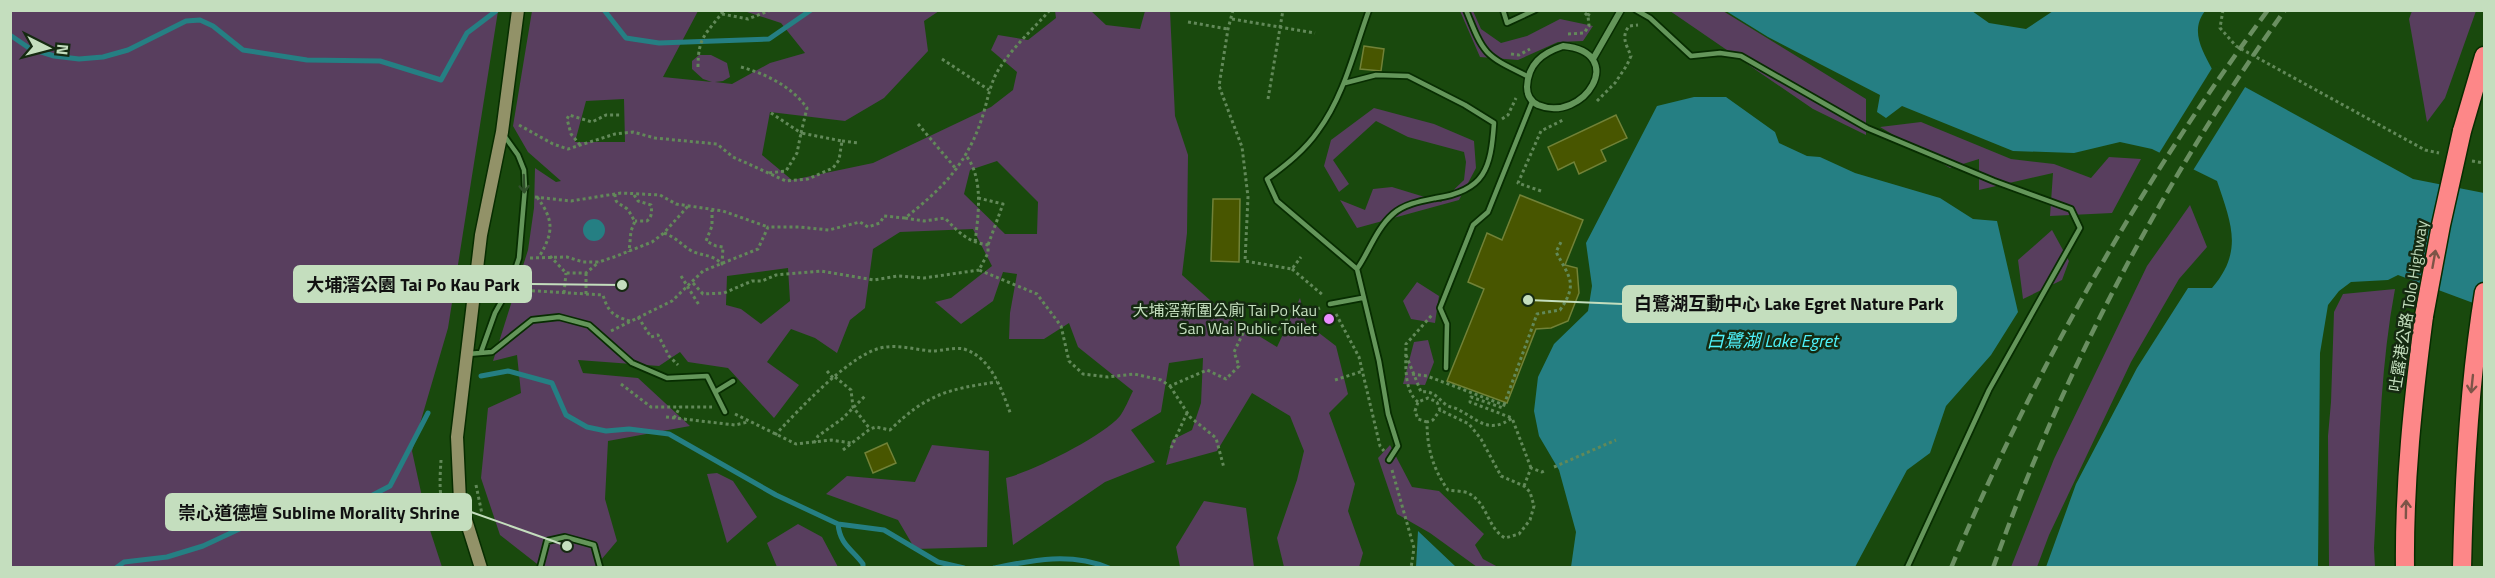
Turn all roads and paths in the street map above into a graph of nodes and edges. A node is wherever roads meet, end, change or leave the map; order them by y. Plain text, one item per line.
1 (518, 10) edge
2 (771, 10) edge
3 (1050, 10) edge
4 (1233, 10) edge
5 (1283, 10) edge
6 (1369, 10) edge
7 (1466, 10) edge
8 (1503, 10) edge
9 (1535, 10) edge
10 (1582, 10) edge
11 (1591, 10) edge
12 (1621, 10) edge
13 (1636, 10) edge
14 (2223, 10) edge
15 (723, 12) edge
16 (1588, 16) junction
17 (1232, 19) junction
18 (1188, 22) dead end
19 (1280, 28) junction
20 (1228, 29) junction
21 (1315, 33) dead end
22 (1560, 35) dead end
23 (1538, 45) dead end
24 (2484, 57) edge
25 (942, 59) dead end
26 (1593, 59) junction
27 (1496, 61) junction
28 (741, 67) dead end
29 (698, 68) dead end
30 (1527, 76) junction
31 (1345, 83) junction
32 (1515, 88) dead end
33 (989, 90) junction
34 (1268, 99) dead end
35 (1532, 102) junction
36 (771, 113) dead end
37 (621, 115) dead end
38 (514, 123) dead end
39 (1494, 123) junction
40 (918, 124) dead end
41 (501, 132) junction
42 (801, 133) junction
43 (842, 141) junction
44 (859, 143) dead end
45 (580, 146) junction
46 (2445, 155) dead end
47 (966, 156) junction
48 (2465, 159) dead end
49 (2484, 163) edge
50 (957, 170) junction
51 (768, 173) junction
52 (615, 194) junction
53 (634, 195) junction
54 (537, 197) junction
55 (978, 198) junction
56 (524, 199) junction
57 (688, 206) junction
58 (712, 210) junction
59 (905, 218) junction
60 (635, 221) junction
61 (768, 227) junction
62 (664, 233) junction
63 (1561, 242) dead end
64 (975, 243) junction
65 (988, 244) junction
66 (629, 252) junction
67 (550, 256) junction
68 (539, 257) junction
69 (1301, 257) dead end
70 (519, 258) junction
71 (599, 262) junction
72 (722, 264) junction
73 (1292, 268) junction
74 (1357, 269) junction
75 (979, 270) junction
76 (566, 273) junction
77 (586, 273) junction
78 (681, 276) dead end
79 (693, 283) junction
80 (509, 288) junction
81 (688, 288) junction
82 (2484, 292) edge
83 (564, 293) junction
84 (586, 294) junction
85 (1362, 298) junction
86 (1330, 304) junction
87 (699, 305) dead end
88 (1440, 308) junction
89 (638, 317) junction
90 (630, 321) junction
91 (601, 336) junction
92 (481, 352) junction
93 (466, 354) junction
94 (1406, 355) junction
95 (1446, 368) dead end
96 (827, 371) dead end
97 (1363, 371) junction
98 (1412, 374) junction
99 (686, 377) junction
100 (834, 378) junction
101 (1335, 380) dead end
102 (733, 381) dead end
103 (997, 382) junction
104 (621, 384) dead end
105 (1170, 386) junction
106 (715, 392) junction
107 (865, 396) dead end
108 (1418, 402) junction
109 (1504, 405) junction
110 (680, 407) junction
111 (853, 407) junction
112 (723, 409) junction
113 (1440, 410) junction
114 (1187, 412) junction
115 (1011, 415) dead end
116 (666, 417) dead end
117 (674, 418) junction
118 (1512, 418) junction
119 (750, 421) junction
120 (1427, 422) junction
121 (870, 429) junction
122 (775, 435) junction
123 (1616, 440) dead end
124 (814, 443) junction
125 (851, 443) junction
126 (1171, 448) dead end
127 (843, 450) dead end
128 (1389, 460) junction
129 (1554, 467) dead end
130 (1224, 468) dead end
131 (1531, 468) junction
132 (1546, 470) dead end
133 (1524, 486) junction
134 (481, 567) edge
135 (540, 567) edge
136 (600, 567) edge
137 (1411, 567) edge
138 (1907, 567) edge
139 (2405, 567) edge
140 (2462, 567) edge

1 - 41 main road
2 - 15 path
3 - 33 path
4 - 17 path
5 - 19 path
6 - 31 lane
7 - 27 lane
8 - 9 lane
10 - 16 path
11 - 16 path
12 - 26 street
13 - 138 lane
14 - 46 path
15 - 29 path
16 - 22 path
17 - 19 path
17 - 20 path
18 - 20 path
19 - 21 path
19 - 34 path
20 - 73 path
23 - 27 path
139 -> 24 highway, 吐露港公路 Tolo Highway, bridge
25 - 33 path
26 - 30 street
26 - 35 street
27 - 30 lane
28 - 42 path
30 - 35 street
31 - 39 lane
31 - 74 lane
32 - 39 path
33 - 47 path
35 - 88 lane
36 - 42 path
37 - 45 path
38 - 45 path
39 - 74 lane
40 - 50 path
41 -> 56 lane
41 - 93 main road
42 - 43 path
42 - 51 path
43 - 44 path
43 - 51 path
45 - 51 path
47 - 50 path
47 - 55 path
48 - 49 path
50 - 59 path
52 - 53 path
52 - 54 path
52 - 60 path
53 - 57 path
53 - 60 path
54 - 56 path
54 - 68 path
55 - 64 path
55 - 65 path
56 - 70 lane
57 - 58 path
57 - 62 path
58 - 61 path
58 - 72 path
59 - 61 path
59 - 64 path
60 - 66 path
61 - 72 path
62 - 66 path
62 - 72 path
63 - 109 path
64 - 65 path
65 - 75 path
66 - 71 path
67 - 68 path
67 - 71 path
67 - 76 path
68 - 70 path
69 - 73 path
70 - 80 lane
71 - 77 path
72 - 79 path
73 - 86 path
74 - 85 lane
75 - 79 path
75 - 105 path
76 - 77 path
76 - 83 path
77 - 84 path
78 - 81 path
79 - 81 path
80 - 83 path
80 - 92 lane
81 - 87 path
81 - 89 path
82 -> 140 highway
83 - 84 path
84 - 90 path
85 - 86 lane
85 - 128 lane
86 - 97 path
86 - 105 path
88 - 94 path
88 - 95 lane
89 - 90 path
89 - 99 path
90 - 91 path
91 - 92 lane
91 - 99 lane
92 - 93 lane
93 - 134 main road
94 - 98 path
94 - 108 path
96 - 100 path
97 - 101 path
97 - 128 path
98 - 109 path
98 - 118 path
99 - 106 lane
100 - 103 path
100 - 111 path
100 - 122 path
102 - 106 lane
103 - 115 path
103 - 121 path
104 - 110 path
105 - 114 path
106 - 112 lane
107 - 111 path
108 - 113 path
108 - 120 path
109 - 118 path
110 - 112 path
110 - 117 path
111 - 121 path
111 - 124 path
112 - 119 path
113 - 120 path
113 - 133 path
114 - 126 path
114 - 130 path
116 - 117 path
117 - 119 path
118 - 131 path
119 - 122 path
120 - 133 path
121 - 125 path
122 - 124 path
123 - 129 path
124 - 125 path
125 - 127 path
128 - 137 path
131 - 132 path
131 - 133 path
135 - 136 lane

